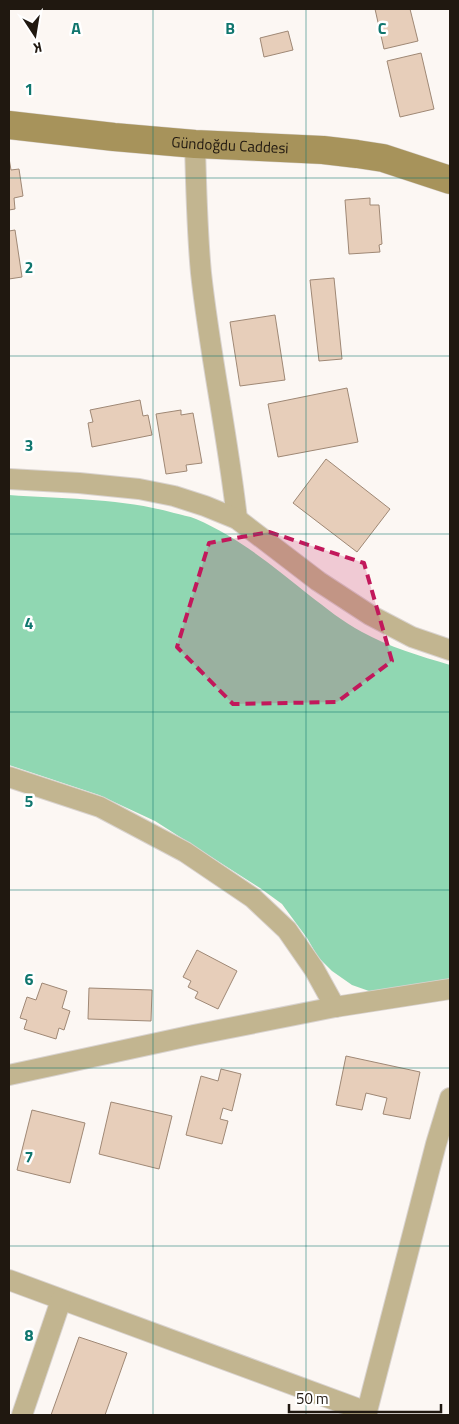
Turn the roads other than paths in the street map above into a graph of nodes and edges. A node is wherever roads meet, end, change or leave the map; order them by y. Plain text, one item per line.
1 (9, 125) edge
2 (195, 144) junction
3 (450, 180) edge
4 (9, 479) edge
5 (236, 519) junction
6 (450, 650) edge
7 (9, 777) edge
8 (450, 989) edge
9 (336, 1007) junction
10 (9, 1075) edge
11 (450, 1098) edge
12 (9, 1280) edge
13 (61, 1300) junction
14 (9, 1414) edge
15 (367, 1414) edge
16 (14, 1415) edge
17 (22, 1415) edge

1 - 2 street, Gündoğdu Caddesi
2 - 3 street, Gündoğdu Caddesi
2 - 5 street
4 - 5 street
5 - 6 street
7 - 9 street
8 - 9 street
9 - 10 street
11 - 15 street
12 - 13 street
13 - 15 street
13 - 17 street
14 - 16 street

